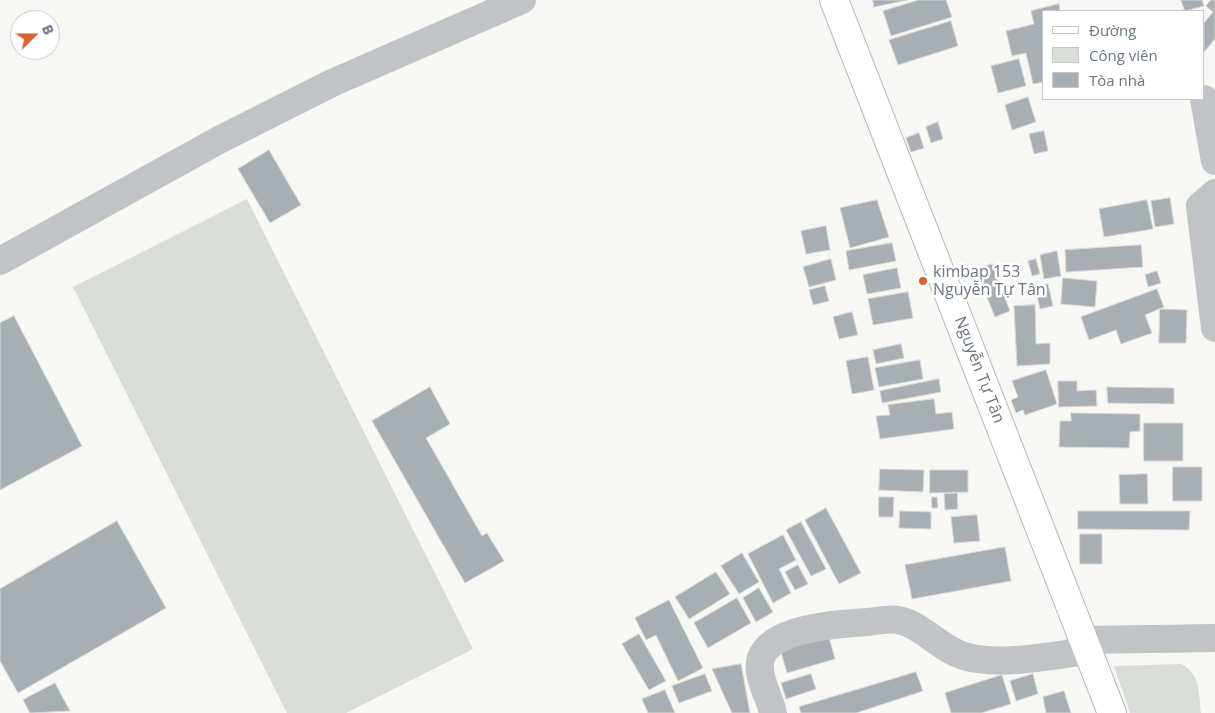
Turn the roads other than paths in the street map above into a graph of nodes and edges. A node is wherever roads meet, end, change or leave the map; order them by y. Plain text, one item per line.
1 (522, 0) edge
2 (834, 0) edge
3 (1204, 100) edge
4 (1215, 161) edge
5 (1215, 193) edge
6 (0, 261) edge
7 (1215, 328) edge
8 (1215, 638) edge
9 (1086, 645) junction
10 (773, 713) edge
11 (1112, 713) edge

1 - 6 street
2 - 9 street, Nguyễn Tự Tân
3 - 4 street
5 - 7 street
8 - 9 street
9 - 10 street
9 - 11 street, Nguyễn Tự Tân

